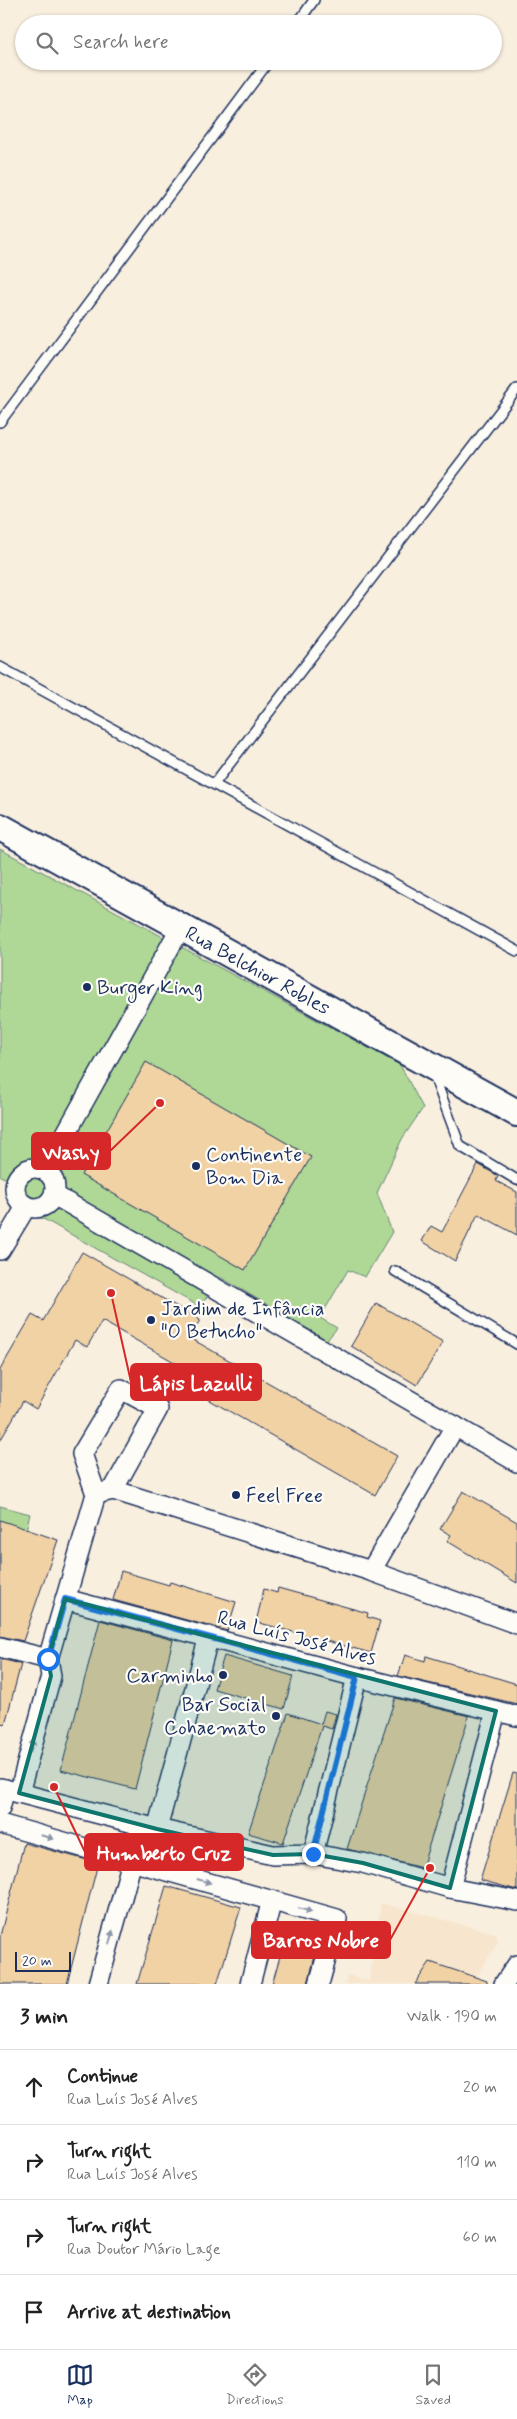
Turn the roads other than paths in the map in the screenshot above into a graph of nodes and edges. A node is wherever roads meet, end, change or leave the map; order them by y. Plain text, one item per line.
1 (314, 0) edge
2 (303, 15) edge
3 (262, 70) edge
4 (517, 389) edge
5 (0, 422) edge
6 (0, 666) edge
7 (214, 784) junction
8 (0, 827) edge
9 (182, 927) junction
10 (517, 951) edge
11 (430, 1064) junction
12 (517, 1113) edge
13 (45, 1171) junction
14 (517, 1180) edge
15 (54, 1195) junction
16 (26, 1207) junction
17 (0, 1250) edge
18 (395, 1271) dead end
19 (517, 1344) edge
20 (455, 1426) junction
21 (517, 1462) edge
22 (104, 1492) junction
23 (371, 1571) junction
24 (65, 1599) junction
25 (517, 1624) edge
26 (209, 1636) junction
27 (0, 1646) edge
28 (48, 1659) junction
29 (357, 1677) junction
30 (496, 1711) junction
31 (517, 1716) edge
32 (8, 1790) edge
33 (0, 1808) edge
34 (0, 1824) edge
35 (149, 1827) junction
36 (313, 1854) junction
37 (132, 1860) junction
38 (450, 1888) junction
39 (272, 1900) junction
40 (517, 1901) edge
41 (517, 1965) edge
42 (98, 1984) edge
43 (250, 1984) edge
44 (319, 1984) edge
45 (504, 1984) edge

1 - 2 lane
3 - 5 lane
4 - 7 lane
6 - 7 lane
7 - 10 lane
8 - 9 main road, Rua Belchior Robles
9 - 11 main road, Rua Belchior Robles
9 - 13 street
11 - 12 main road, Rua Belchior Robles
11 - 14 lane
13 - 15 street
13 - 16 street
15 - 16 street
15 - 20 street
16 - 17 street
18 - 19 lane
20 - 21 street
20 - 23 street
22 - 22 street
22 - 23 street
22 - 24 street
23 - 25 street
24 - 26 street, Rua Luís José Alves
24 - 28 street
26 - 29 street, Rua Luís José Alves
26 - 35 street
27 - 28 street
32 -> 28 street
29 - 30 street, Rua Luís José Alves
29 - 36 street
30 - 31 street, Rua Luís José Alves
30 - 38 street
32 - 33 street
32 - 35 street
34 -> 37 street
35 - 36 street
35 - 37 street
36 - 38 street
37 -> 39 street
42 -> 37 street
38 - 40 street
39 - 43 street
39 -> 44 street
41 - 45 street

